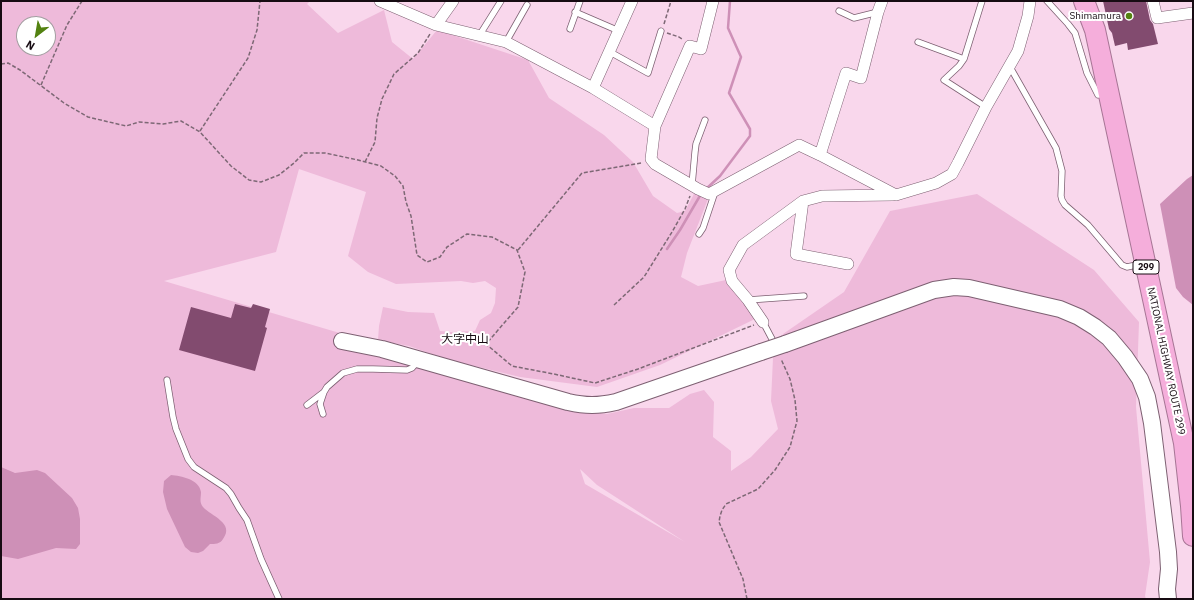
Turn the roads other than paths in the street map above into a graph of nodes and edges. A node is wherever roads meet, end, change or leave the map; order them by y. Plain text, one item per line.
1 (380, 1) edge
2 (453, 1) edge
3 (501, 1) edge
4 (580, 1) edge
5 (632, 1) edge
6 (713, 1) edge
7 (882, 1) edge
8 (982, 1) edge
9 (1030, 1) edge
10 (1046, 1) edge
11 (1084, 1) edge
12 (1153, 1) edge
13 (527, 5) dead end
14 (839, 11) dead end
15 (576, 12) junction
16 (878, 12) junction
17 (1193, 13) edge
18 (436, 25) junction
19 (570, 29) dead end
20 (619, 31) junction
21 (662, 31) road end
22 (479, 36) junction
23 (506, 42) junction
24 (918, 42) dead end
25 (610, 52) junction
26 (964, 59) junction
27 (1010, 66) junction
28 (593, 88) junction
29 (1109, 93) junction
30 (986, 107) junction
31 (705, 120) dead end
32 (655, 126) junction
33 (820, 155) junction
34 (693, 186) junction
35 (717, 188) junction
36 (896, 195) junction
37 (803, 201) junction
38 (699, 234) dead end
39 (1145, 263) junction
40 (848, 264) dead end
41 (804, 296) dead end
42 (748, 300) junction
43 (763, 322) joint
44 (342, 341) dead end
45 (778, 342) junction
46 (419, 359) junction
47 (166, 380) dead end
48 (324, 392) junction
49 (307, 405) dead end
50 (323, 414) dead end
51 (1192, 506) edge
52 (1193, 536) edge
53 (279, 599) edge
54 (1168, 599) edge

1 - 18 street
2 - 18 street
3 - 22 lane
4 - 15 lane
5 - 20 street
6 - 32 street
7 - 16 street
8 - 26 lane
9 - 27 street
10 - 29 lane
11 - 29 highway, NATIONAL HIGHWAY ROUTE 299 / 299
12 - 17 street
13 - 23 lane
14 - 16 lane
15 - 19 lane
15 - 20 lane
16 - 33 street
18 - 22 street
20 - 25 street
21 - 25 lane
22 - 23 street
23 - 28 street
24 - 26 lane
25 - 28 street
26 - 30 lane
27 - 30 street
27 - 39 lane
28 - 32 street
29 - 39 highway, NATIONAL HIGHWAY ROUTE 299 / 299
30 - 36 street
31 - 34 lane
32 - 34 street
33 - 35 street
33 - 36 street
34 - 35 street
35 - 38 lane
36 - 37 street
37 - 40 street
37 - 42 street
39 - 51 highway, NATIONAL HIGHWAY ROUTE 299 / 299
41 - 42 lane
42 - 43 street
43 - 45 lane
44 - 46 street
45 - 46 street, bridge
45 - 54 street
46 - 48 lane
47 - 53 lane
48 - 49 lane
48 - 50 lane
51 - 52 highway, NATIONAL HIGHWAY ROUTE 299 / 299

